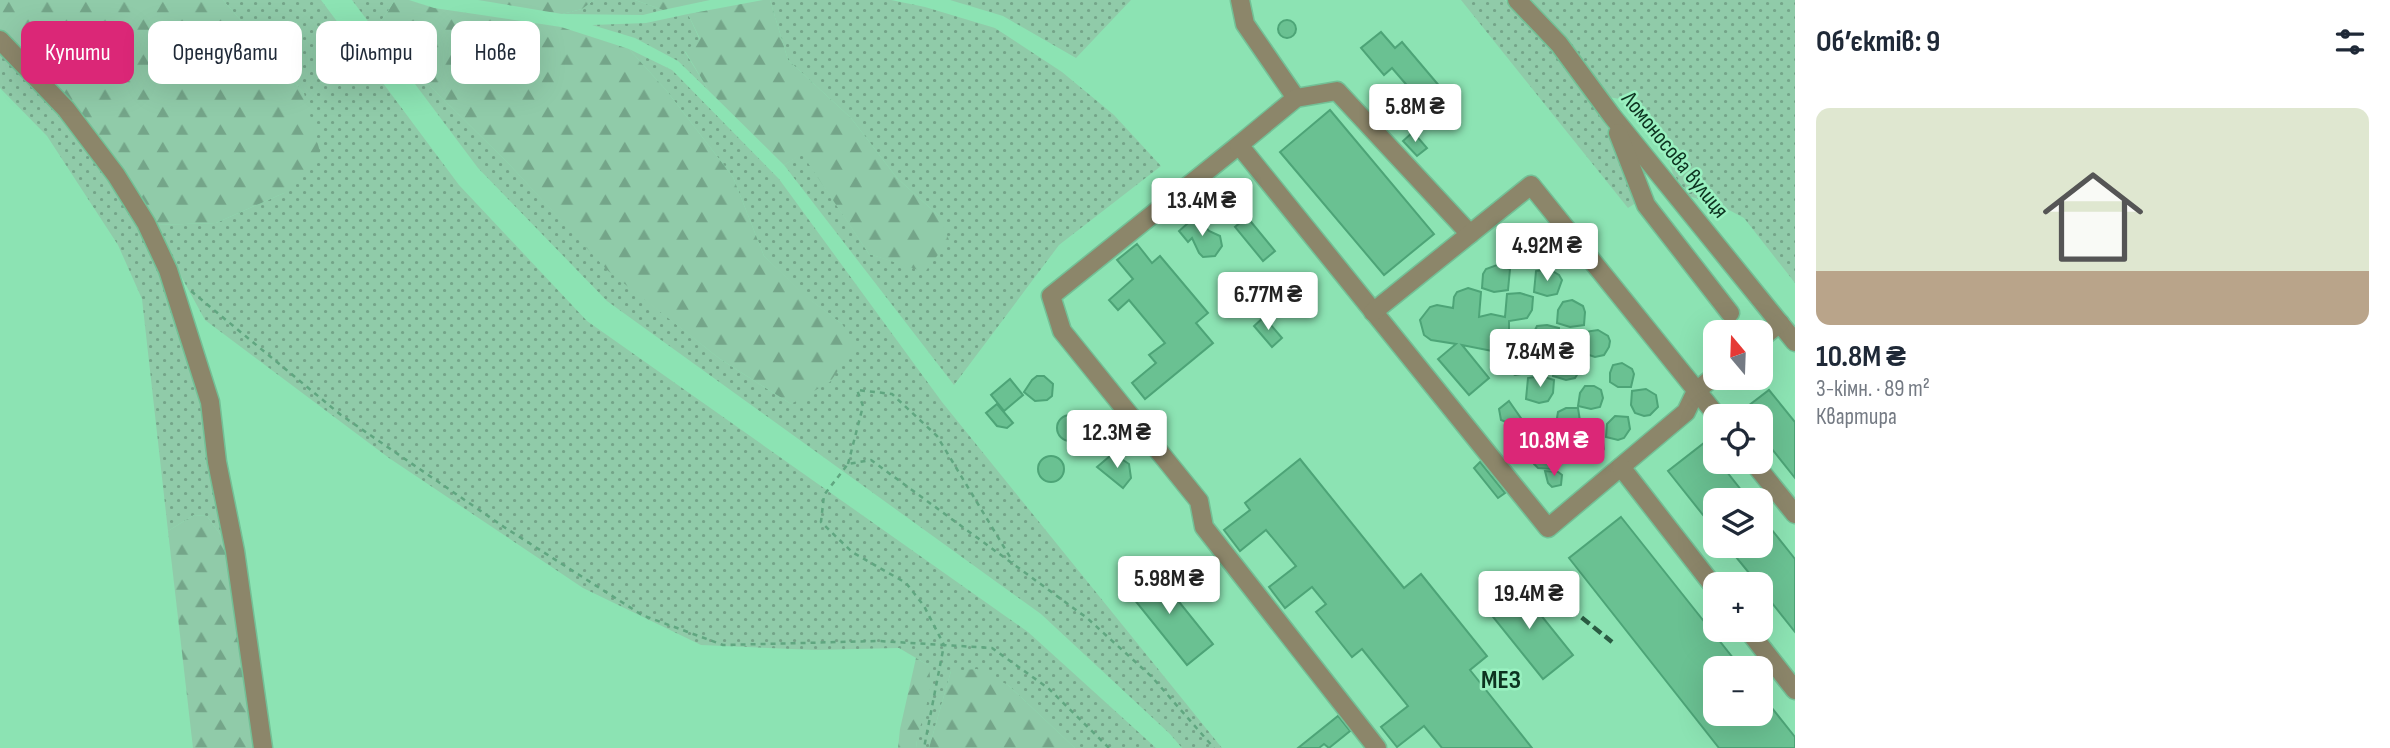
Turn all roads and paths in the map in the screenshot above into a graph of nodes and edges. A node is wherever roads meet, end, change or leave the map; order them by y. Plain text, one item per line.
1 (1240, 0) edge
2 (1517, 0) edge
3 (0, 40) edge
4 (1296, 98) junction
5 (1612, 116) junction
6 (1239, 145) junction
7 (1470, 234) junction
8 (168, 270) junction
9 (1373, 312) junction
10 (1730, 313) dead end
11 (1780, 323) junction
12 (1773, 329) edge
13 (1795, 342) edge
14 (1703, 385) edge
15 (1696, 391) junction
16 (1707, 404) edge
17 (848, 464) junction
18 (1621, 467) junction
19 (1763, 474) edge
20 (1795, 514) edge
21 (1014, 565) junction
22 (1703, 573) edge
23 (1757, 642) edge
24 (944, 645) junction
25 (1795, 690) edge
26 (264, 748) edge
27 (924, 748) edge
28 (1109, 748) edge
29 (1214, 748) edge
30 (1377, 748) edge

1 - 4 street
2 - 5 street, Ломоносова вулиця
3 - 8 street
4 - 6 street
4 - 7 street
5 - 10 street
5 - 11 street, Ломоносова вулиця
6 - 9 street
6 - 30 street
7 - 9 street
7 - 15 street
8 - 24 path
8 - 26 street
9 - 18 street
11 - 12 street
11 - 13 street, Ломоносова вулиця
14 - 15 street
15 - 16 street
15 - 18 street
17 - 21 path
17 - 21 path
17 - 24 path
18 - 22 street
19 - 20 street
21 - 29 path
23 - 25 street
24 - 27 path
24 - 28 path

